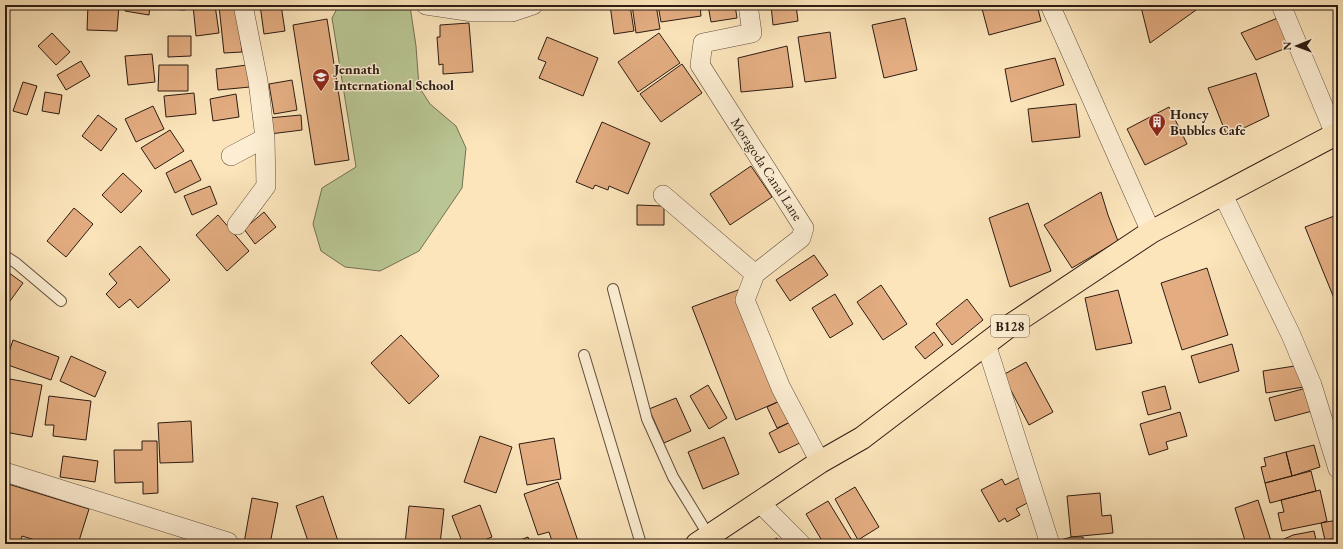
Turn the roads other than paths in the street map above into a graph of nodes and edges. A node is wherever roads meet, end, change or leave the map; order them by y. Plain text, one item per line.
1 (243, 5) edge
2 (426, 5) edge
3 (533, 5) edge
4 (748, 5) edge
5 (1050, 5) edge
6 (1281, 5) edge
7 (1337, 133) edge
8 (265, 138) junction
9 (231, 156) dead end
10 (663, 195) dead end
11 (1223, 195) junction
12 (237, 225) dead end
13 (1151, 232) junction
14 (5, 256) edge
15 (755, 274) junction
16 (613, 289) dead end
17 (61, 301) dead end
18 (986, 344) junction
19 (584, 355) dead end
20 (820, 462) junction
21 (1338, 469) edge
22 (5, 472) edge
23 (760, 503) junction
24 (703, 540) edge
25 (228, 542) dead end
26 (641, 544) edge
27 (801, 544) edge
28 (1050, 544) edge

1 - 8 street
2 - 3 street
4 - 15 street, Moragoda Canal Lane
5 - 13 street
6 - 7 street
7 - 11 main road, B128
8 - 9 street
8 - 12 street
10 - 15 street
11 - 13 main road, B128
11 - 21 street
13 - 18 main road, B128
14 - 17 lane
15 - 20 street
16 - 24 lane
18 - 20 main road, B128
18 - 28 street
19 - 26 lane
20 - 23 main road, B128
22 - 25 street
23 - 24 main road, B128
23 - 27 street

